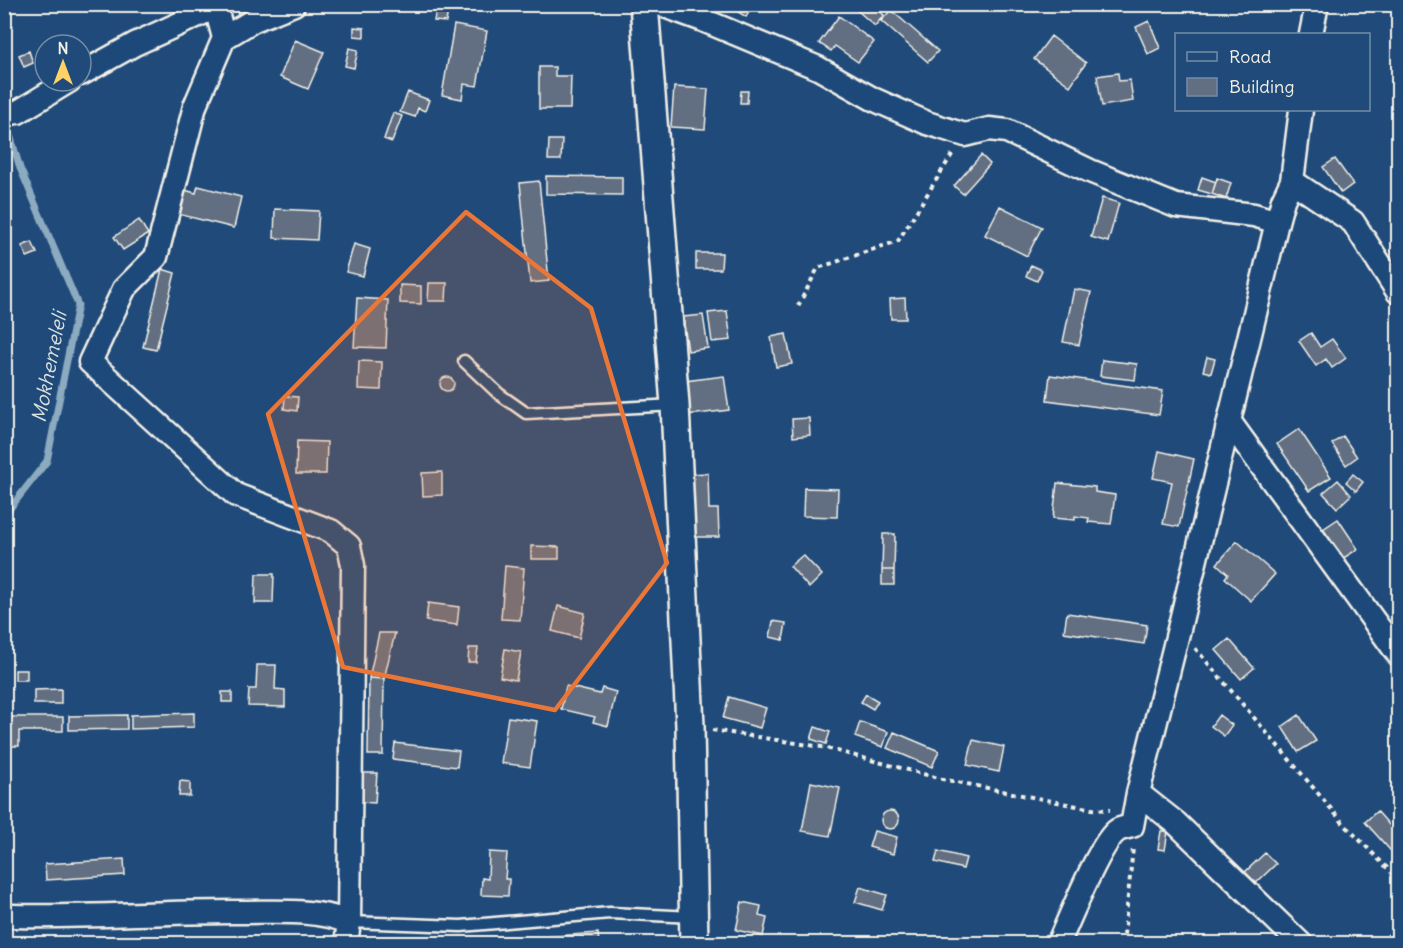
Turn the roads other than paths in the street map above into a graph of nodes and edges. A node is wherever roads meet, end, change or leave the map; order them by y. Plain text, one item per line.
1 (294, 4) edge
2 (644, 4) edge
3 (660, 4) edge
4 (1317, 4) edge
5 (216, 6) edge
6 (1311, 33) edge
7 (224, 38) junction
8 (93, 67) edge
9 (49, 93) edge
10 (1301, 111) edge
11 (4, 114) edge
12 (1292, 181) junction
13 (1277, 222) junction
14 (1398, 292) edge
15 (464, 362) dead end
16 (675, 405) junction
17 (1229, 421) junction
18 (1398, 654) edge
19 (1135, 810) junction
20 (13, 915) dead end
21 (347, 933) edge
22 (698, 935) edge
23 (1058, 944) edge
24 (1301, 944) edge

1 - 7 street
2 - 16 street
3 - 13 street
4 - 6 street
5 - 7 street
5 - 8 street
7 - 21 street
9 - 11 street
10 - 12 street
12 - 13 street
12 - 14 street
13 - 17 street
15 - 16 lane
16 - 22 street
17 - 18 street
17 - 19 street
19 - 23 street
19 - 24 street
20 - 21 street
21 - 22 lane

